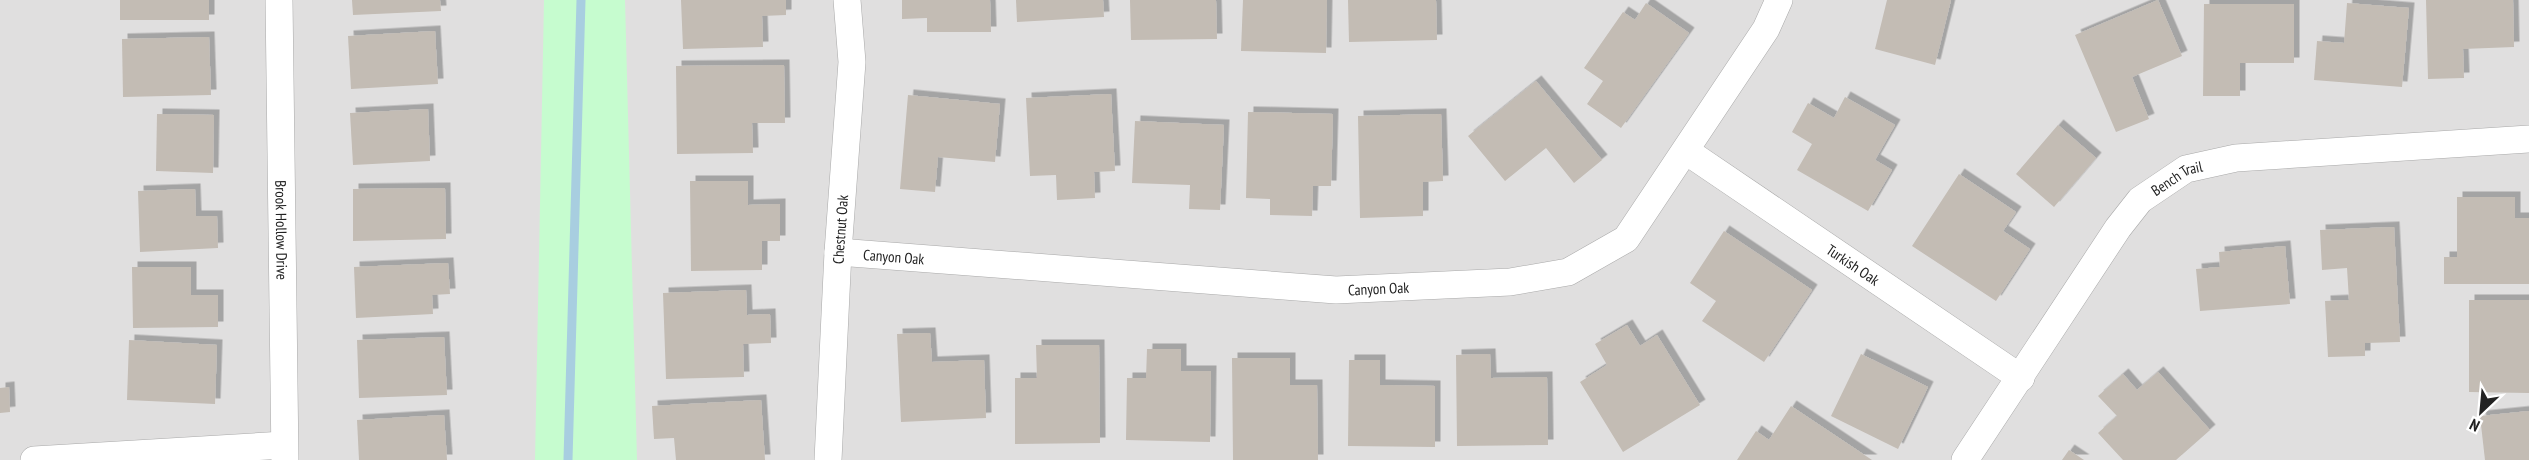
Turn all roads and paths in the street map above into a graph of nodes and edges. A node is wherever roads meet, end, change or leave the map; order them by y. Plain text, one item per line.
1 (279, 0) edge
2 (847, 0) edge
3 (1779, 0) edge
4 (2529, 139) edge
5 (1686, 151) junction
6 (838, 252) junction
7 (2020, 378) junction
8 (284, 452) edge
9 (34, 460) edge
10 (828, 460) edge
11 (1965, 460) edge

1 - 8 street, Brook Hollow Drive
2 - 6 street, Chestnut Oak
3 - 5 street, Canyon Oak
4 - 7 street, Bench Trail
5 - 6 street, Canyon Oak
5 - 7 street, Turkish Oak
6 - 10 street, Chestnut Oak
7 - 11 street, Bench Trail
8 - 9 street

